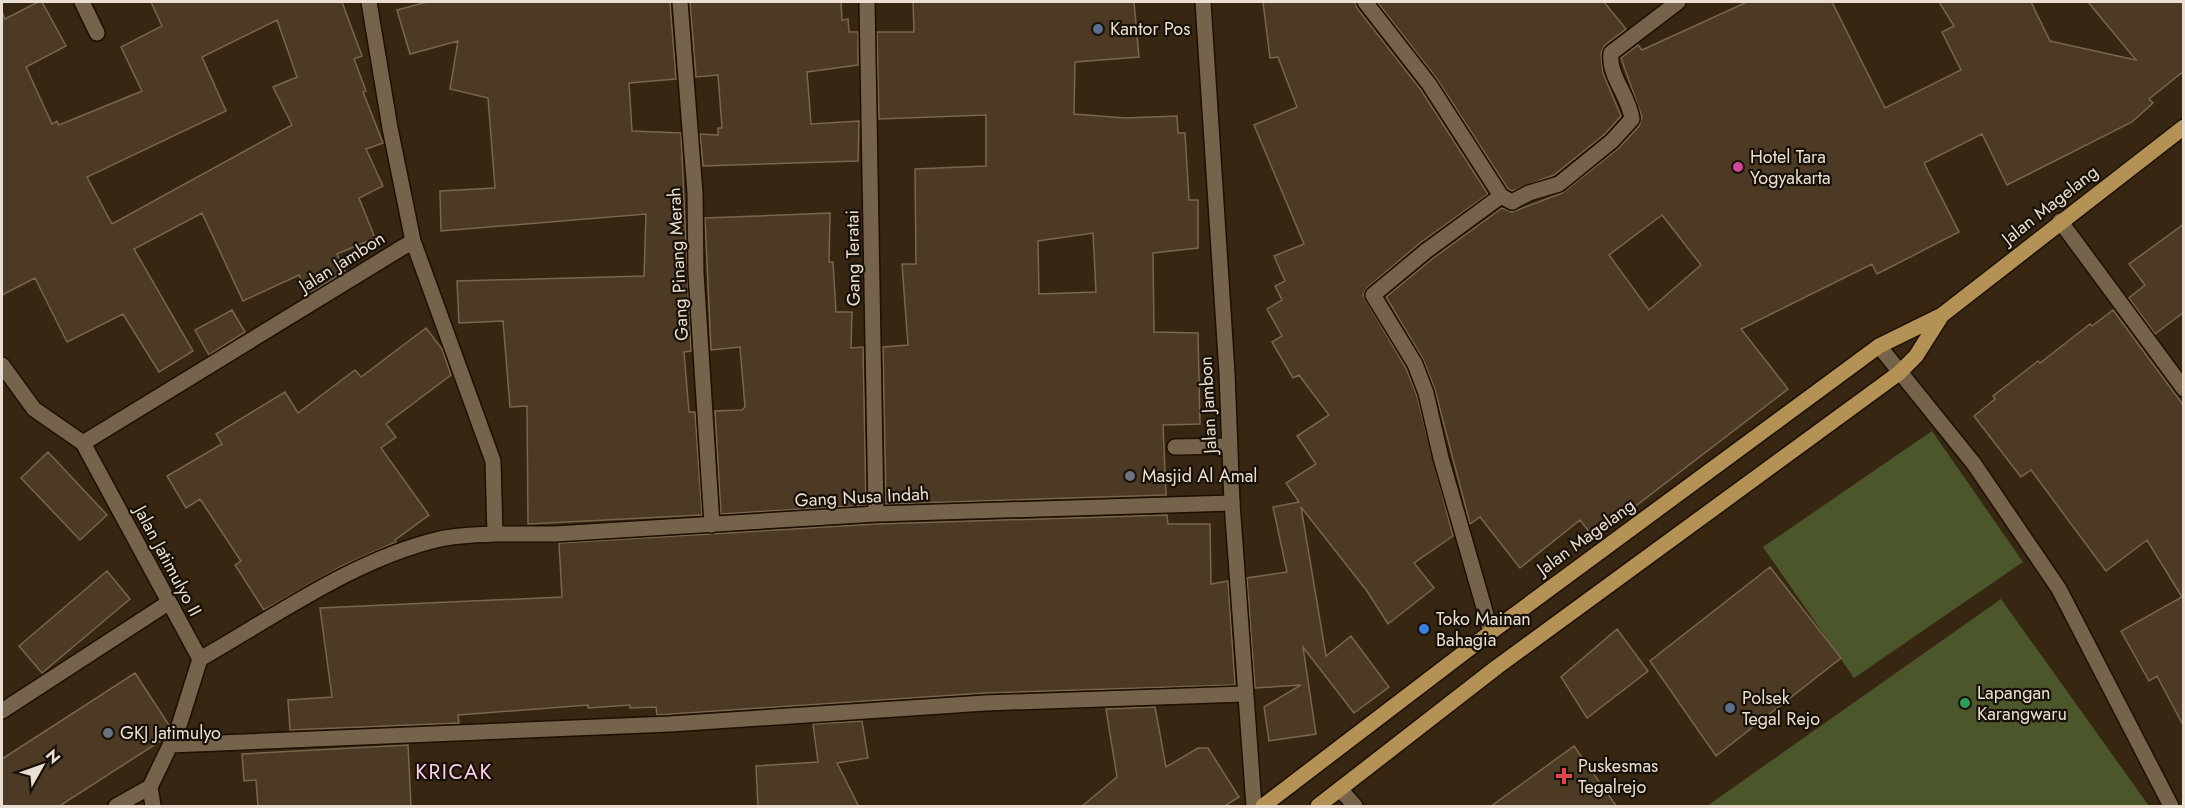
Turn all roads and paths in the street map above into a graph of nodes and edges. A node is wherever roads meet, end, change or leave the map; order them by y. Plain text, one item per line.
1 (81, 2) edge
2 (369, 2) edge
3 (681, 2) edge
4 (867, 2) edge
5 (1203, 2) edge
6 (1365, 2) edge
7 (1678, 2) edge
8 (97, 33) dead end
9 (2184, 127) edge
10 (1501, 196) junction
11 (2060, 221) junction
12 (414, 241) junction
13 (1942, 315) junction
14 (1879, 346) junction
15 (2, 365) edge
16 (1899, 373) junction
17 (2184, 389) edge
18 (83, 443) junction
19 (1229, 446) junction
20 (1175, 447) dead end
21 (1232, 503) junction
22 (876, 514) junction
23 (712, 525) junction
24 (495, 534) junction
25 (168, 603) junction
26 (1491, 632) junction
27 (200, 659) junction
28 (1244, 694) junction
29 (2, 711) edge
30 (170, 745) junction
31 (150, 787) junction
32 (1340, 789) junction
33 (116, 807) edge
34 (153, 807) edge
35 (1254, 807) edge
36 (1263, 807) edge
37 (1318, 807) edge
38 (1355, 807) edge
39 (2170, 807) edge

1 - 8 street
2 - 12 street, Jalan Jambon
3 - 23 street, Gang Pinang Merah
4 - 22 street, Gang Teratai
5 - 19 street, Jalan Jambon
6 - 10 street
7 - 10 street
9 - 11 main road, Jalan Magelang
10 - 26 street
11 - 13 main road, Jalan Magelang
11 - 17 street
12 - 18 street, Jalan Jambon
12 - 24 street
13 - 14 main road, Jalan Magelang
13 - 16 main road, Jalan Magelang
14 - 16 street
14 - 26 main road, Jalan Magelang
15 - 18 street, Jalan Jatimulyo II
16 - 32 main road, Jalan Magelang
16 - 39 street
18 - 25 street, Jalan Jatimulyo II
19 - 20 street
19 - 21 street, Jalan Jambon
21 - 22 street, Gang Nusa Indah
21 - 28 street, Jalan Jambon
22 - 23 street, Gang Nusa Indah
23 - 24 street, Gang Nusa Indah
24 - 27 street, Gang Nusa Indah
25 - 27 street, Jalan Jatimulyo II
25 - 29 street
26 - 36 main road, Jalan Magelang
27 - 30 street
28 - 30 street
28 - 35 street, Jalan Jambon
30 - 31 street
31 - 33 street
31 - 34 street
32 - 37 main road, Jalan Magelang
32 - 38 street

